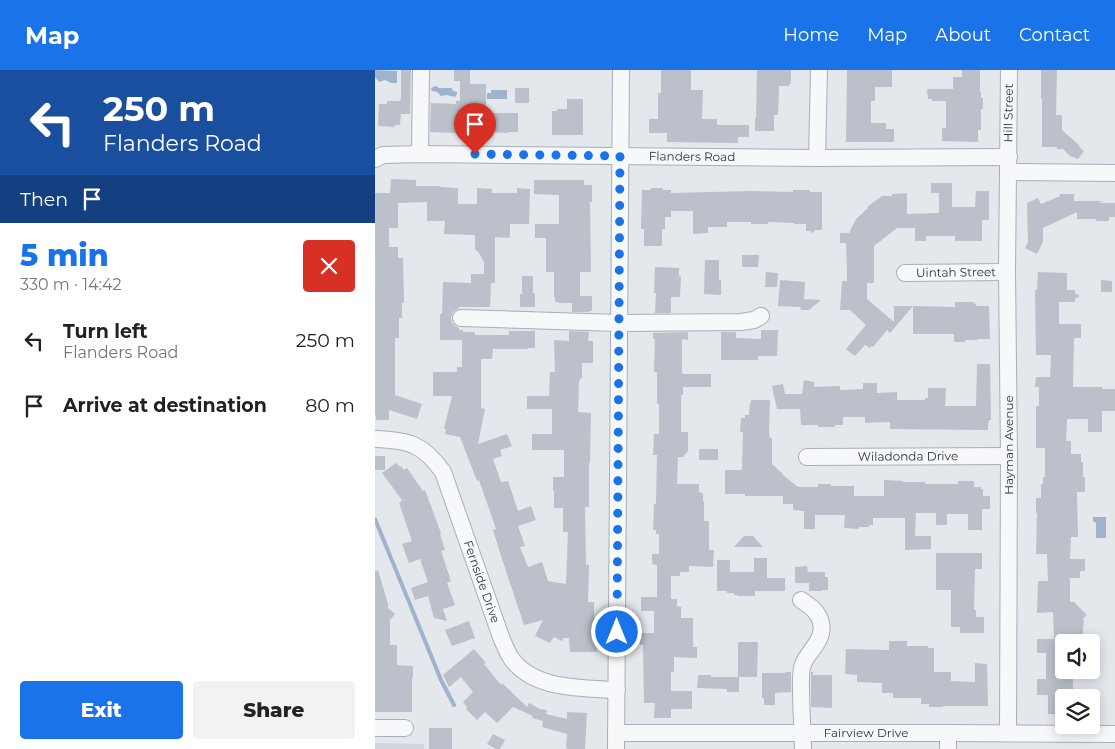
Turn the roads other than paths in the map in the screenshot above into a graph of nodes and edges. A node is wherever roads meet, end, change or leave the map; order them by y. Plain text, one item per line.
1 (421, 70) edge
2 (621, 70) edge
3 (819, 70) edge
4 (1009, 70) edge
5 (420, 154) junction
6 (620, 156) junction
7 (817, 158) junction
8 (375, 159) edge
9 (1009, 164) junction
10 (1115, 173) edge
11 (1007, 272) junction
12 (905, 273) dead end
13 (761, 316) dead end
14 (461, 318) dead end
15 (619, 323) junction
16 (375, 439) edge
17 (1009, 456) junction
18 (807, 457) dead end
19 (801, 600) dead end
20 (617, 690) junction
21 (375, 728) edge
22 (405, 728) dead end
23 (616, 732) junction
24 (803, 732) junction
25 (948, 732) junction
26 (1008, 733) junction
27 (1115, 734) edge
28 (1088, 742) edge
29 (616, 749) edge
30 (803, 749) edge
31 (948, 749) edge

1 - 5 street
2 - 6 street
3 - 7 street
4 - 9 street, Hill Street
5 - 6 street, Flanders Road
5 - 8 street, Flanders Road
6 - 7 street, Flanders Road
6 - 15 street
7 - 9 street, Flanders Road
9 - 10 street, Flanders Road
9 - 11 street, Hayman Avenue
11 - 12 street, Uintah Street
11 - 17 street, Hayman Avenue
13 - 15 street
14 - 15 street
15 - 20 street
16 - 20 street, Fernside Drive
17 - 18 street, Wiladonda Drive
17 - 26 street, Hayman Avenue
19 - 24 street
20 - 23 street
21 - 22 street
23 - 24 street, Fairview Drive
23 - 29 street
24 - 25 street, Fairview Drive
24 - 30 street
25 - 26 street, Fairview Drive
25 - 31 street
26 - 28 street, Fairview Drive
27 - 28 street, Fairview Drive

